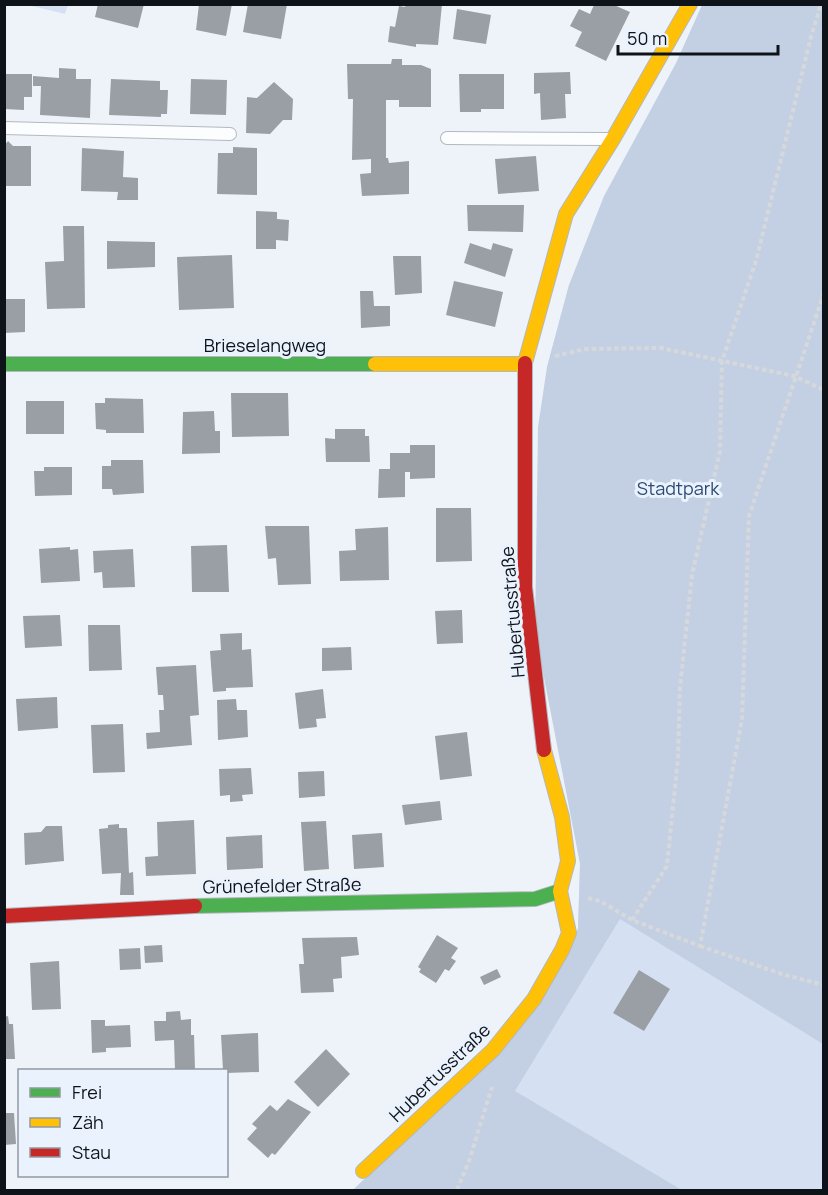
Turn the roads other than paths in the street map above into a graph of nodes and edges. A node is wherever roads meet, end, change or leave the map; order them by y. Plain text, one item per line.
1 (690, 4) edge
2 (4, 128) edge
3 (230, 134) dead end
4 (447, 138) dead end
5 (613, 139) junction
6 (4, 364) edge
7 (525, 364) junction
8 (560, 891) junction
9 (4, 916) edge
10 (363, 1171) dead end

1 - 5 street, Hubertusstraße
2 - 3 lane
4 - 5 lane
5 - 7 street, Hubertusstraße
6 - 7 street, Brieselangweg
7 - 8 street, Hubertusstraße
8 - 9 street, Grünefelder Straße
8 - 10 street, Hubertusstraße

